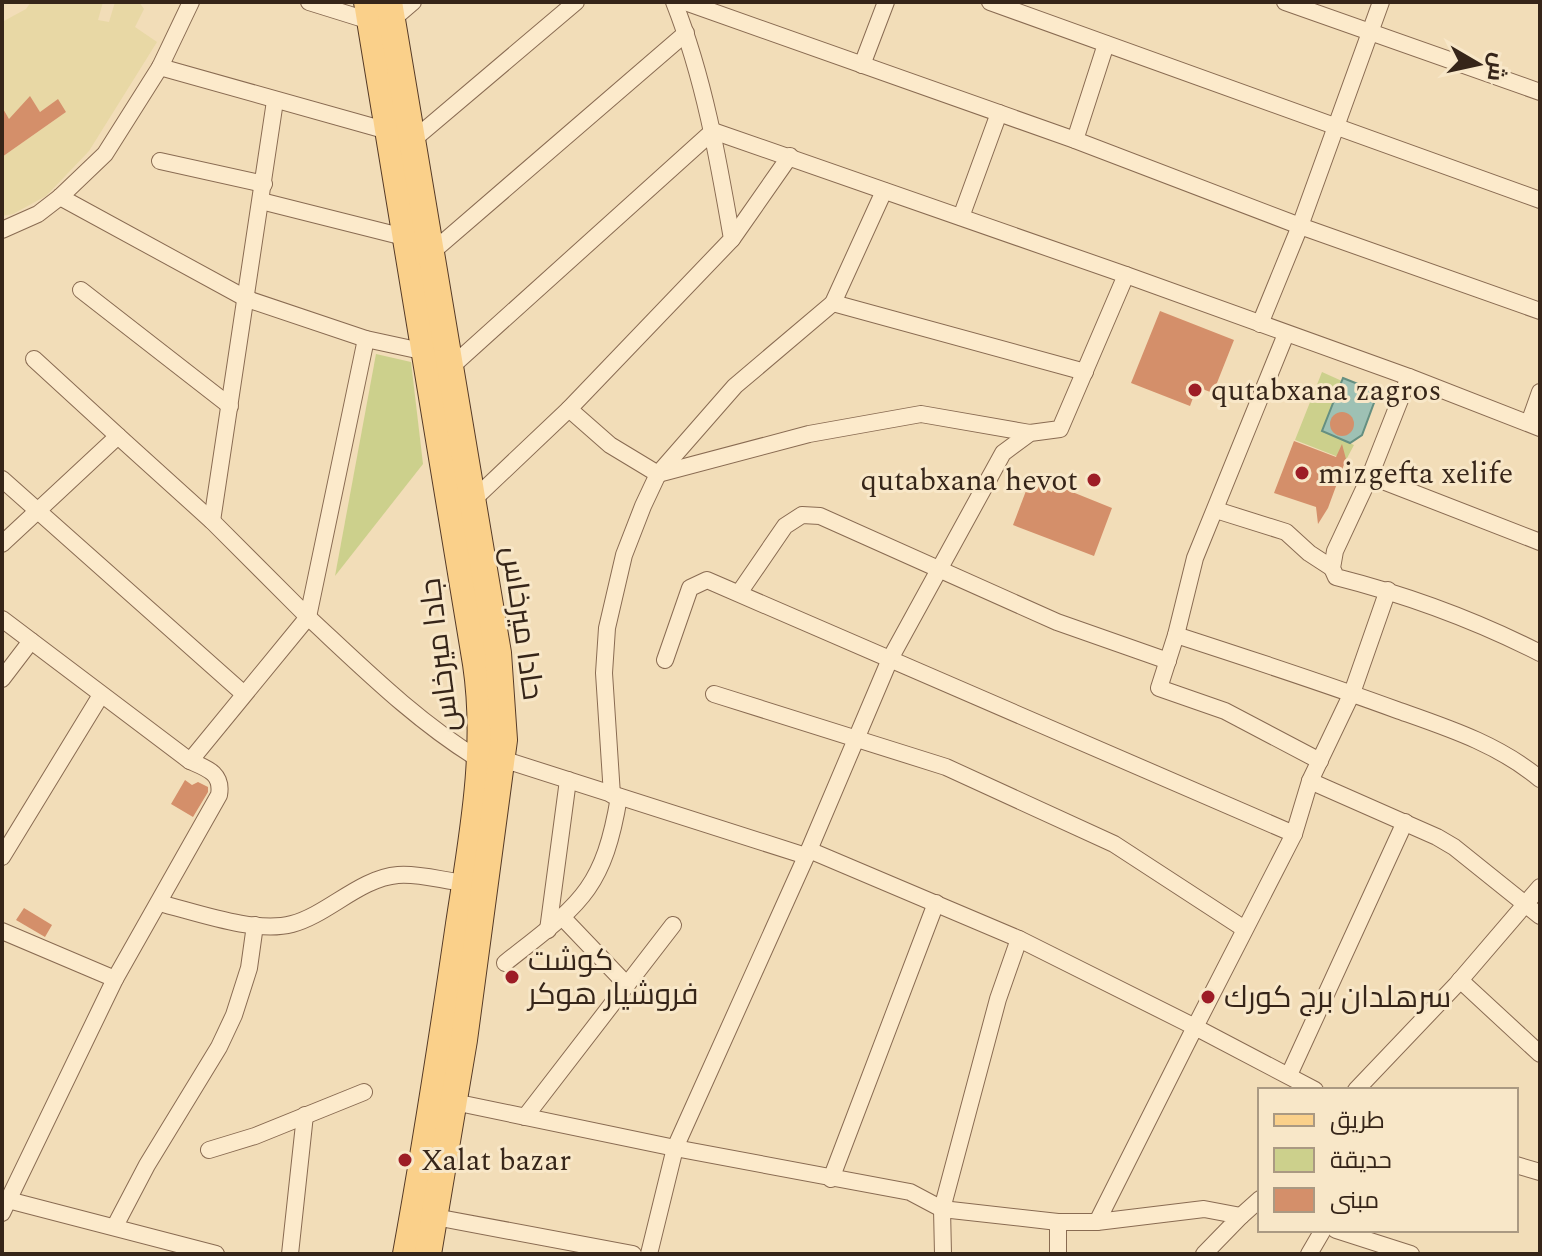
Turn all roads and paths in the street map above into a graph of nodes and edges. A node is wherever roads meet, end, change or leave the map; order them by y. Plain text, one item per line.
1 (191, 2) edge
2 (309, 2) edge
3 (413, 2) edge
4 (576, 2) edge
5 (674, 2) edge
6 (685, 2) edge
7 (886, 2) edge
8 (990, 2) edge
9 (1285, 2) edge
10 (1381, 2) edge
11 (1035, 10) edge
12 (380, 11) edge
13 (1371, 32) junction
14 (686, 33) junction
15 (1106, 44) junction
16 (862, 65) junction
17 (160, 67) junction
18 (1540, 92) edge
19 (275, 101) junction
20 (999, 113) junction
21 (1337, 126) junction
22 (713, 131) junction
23 (401, 135) junction
24 (1075, 140) junction
25 (790, 156) junction
26 (160, 161) dead end
27 (884, 191) junction
28 (262, 192) junction
29 (60, 197) junction
30 (1540, 200) edge
31 (961, 217) junction
32 (1300, 226) junction
33 (2, 230) edge
34 (408, 238) junction
35 (732, 239) junction
36 (432, 252) junction
37 (1126, 275) junction
38 (81, 290) dead end
39 (247, 299) junction
40 (833, 303) junction
41 (1540, 311) edge
42 (1260, 324) junction
43 (1286, 334) junction
44 (366, 339) junction
45 (426, 352) junction
46 (34, 359) dead end
47 (451, 367) junction
48 (1085, 372) junction
49 (1409, 377) junction
50 (1540, 392) edge
51 (230, 406) junction
52 (569, 409) junction
53 (1534, 426) edge
54 (1030, 433) junction
55 (118, 436) junction
56 (658, 474) junction
57 (1370, 476) junction
58 (2, 479) edge
59 (472, 501) junction
60 (38, 508) junction
61 (1216, 510) junction
62 (212, 521) junction
63 (1540, 542) edge
64 (2, 544) edge
65 (1332, 568) junction
66 (941, 569) junction
67 (1388, 590) junction
68 (739, 593) junction
69 (308, 617) junction
70 (2, 619) edge
71 (1176, 635) junction
72 (31, 641) junction
73 (1540, 653) edge
74 (890, 659) junction
75 (665, 660) dead end
76 (1168, 661) junction
77 (2, 679) edge
78 (1352, 693) junction
79 (244, 694) junction
80 (714, 694) dead end
81 (101, 695) junction
82 (855, 738) junction
83 (491, 760) junction
84 (190, 761) junction
85 (1320, 761) junction
86 (1540, 779) edge
87 (568, 780) junction
88 (1310, 781) junction
89 (616, 796) junction
90 (1405, 822) junction
91 (1294, 834) junction
92 (807, 853) junction
93 (2, 857) edge
94 (465, 883) junction
95 (1540, 887) edge
96 (159, 903) junction
97 (936, 903) junction
98 (1527, 904) junction
99 (2, 913) edge
100 (1540, 916) edge
101 (563, 918) junction
102 (255, 925) junction
103 (673, 925) dead end
104 (1243, 928) junction
105 (548, 930) junction
106 (4, 931) edge
107 (1019, 939) junction
108 (505, 963) dead end
109 (115, 979) junction
110 (1460, 980) junction
111 (627, 985) junction
112 (1195, 1027) junction
113 (1540, 1054) edge
114 (1289, 1075) junction
115 (1312, 1088) edge
116 (1358, 1088) edge
117 (364, 1092) dead end
118 (454, 1102) junction
119 (305, 1115) junction
120 (525, 1117) junction
121 (675, 1148) junction
122 (209, 1150) dead end
123 (1518, 1166) edge
124 (1540, 1172) edge
125 (831, 1179) junction
126 (1258, 1201) edge
127 (5, 1206) edge
128 (942, 1209) junction
129 (1241, 1216) junction
130 (435, 1217) junction
131 (1058, 1222) junction
132 (1097, 1222) junction
133 (115, 1226) junction
134 (1322, 1232) edge
135 (1342, 1232) edge
136 (1309, 1252) edge
137 (216, 1254) edge
138 (290, 1254) edge
139 (406, 1254) edge
140 (428, 1254) edge
141 (633, 1254) edge
142 (649, 1254) edge
143 (943, 1254) edge
144 (1058, 1254) edge
145 (1204, 1254) edge
146 (1411, 1254) edge

1 - 17 street
2 - 12 street
3 - 12 street
4 - 23 street
5 - 14 street
6 - 16 street
7 - 16 street
8 - 11 street
9 - 13 street
10 - 13 street
11 - 15 street
12 - 23 main road, حادا ميرخاس
13 - 18 street
13 - 21 street
14 - 22 street
14 - 36 street
15 - 21 street
15 - 24 street
16 - 20 street
17 - 19 street
17 - 29 street
19 - 23 street
19 - 28 street
20 - 24 street
20 - 31 street
21 - 30 street
21 - 32 street
22 - 25 street
22 - 35 street
22 - 47 street
23 - 34 main road, جادا ميرخاس
23 - 36 main road, حادا ميرخاس
24 - 32 street
25 - 27 street
25 - 35 street
26 - 28 street
27 - 31 street
27 - 40 street
28 - 34 street
28 - 39 street
29 - 33 street
29 - 39 street
31 - 37 street
32 - 41 street
32 - 42 street
34 - 45 main road, جادا ميرخاس
35 - 52 street
36 - 47 main road, حادا ميرخاس
37 - 42 street
37 - 48 street
38 - 51 street
39 - 44 street
39 - 51 street
40 - 48 street
40 - 56 street
42 - 43 street
43 - 49 street
43 - 61 street
44 - 45 street
44 - 69 street
45 - 83 main road, جادا ميرخاس
46 - 55 street
47 - 59 main road, حادا ميرخاس
48 - 54 street
49 - 53 street
49 - 57 street
50 - 53 street
51 - 62 street
52 - 56 street
52 - 59 street
54 - 56 street
54 - 66 street
55 - 60 street
55 - 62 street
56 - 89 street
57 - 63 street
57 - 65 street
58 - 60 street
59 - 83 main road, حادا ميرخاس
60 - 64 street
60 - 79 street
61 - 65 street
61 - 71 street
62 - 69 street
65 - 67 street
66 - 68 street
66 - 74 street
66 - 76 street
67 - 73 street
67 - 78 street
68 - 74 street
68 - 75 street
69 - 79 street
69 - 83 street
70 - 72 street
71 - 76 street
71 - 78 street
72 - 77 street
72 - 81 street
74 - 82 street
74 - 91 street
76 - 85 street
78 - 85 street
78 - 86 street
79 - 84 street
80 - 82 street
81 - 84 street
81 - 93 street
82 - 92 street
82 - 104 street
83 - 87 street
83 - 94 main road, جادا ميرخاس
83 - 118 main road, حادا ميرخاس
84 - 96 street
85 - 88 street
87 - 89 street
87 - 105 street
88 - 90 street
88 - 91 street
89 - 92 street
89 - 101 street
90 - 98 street
90 - 114 street
91 - 104 street
92 - 97 street
92 - 121 street
94 - 102 street
94 - 139 main road, جادا ميرخاس
95 - 98 street
96 - 102 street
96 - 109 street
97 - 107 street
97 - 125 street
98 - 100 street
98 - 110 street
99 - 106 street
101 - 105 street
101 - 111 street
102 - 133 street
103 - 111 street
104 - 112 street
105 - 108 street
106 - 109 street
107 - 112 street
107 - 128 street
109 - 127 street
110 - 113 street
110 - 116 street
111 - 120 street
112 - 114 street
112 - 132 street
114 - 115 street
117 - 119 street
118 - 120 street
118 - 130 main road, حادا ميرخاس
119 - 122 street
119 - 138 street
120 - 121 street
121 - 125 street
121 - 142 street
123 - 124 street
125 - 128 street
126 - 129 street
127 - 133 street
128 - 131 street
128 - 143 street
129 - 132 street
129 - 145 street
130 - 140 main road, حادا ميرخاس
130 - 141 street
131 - 132 street
131 - 144 street
133 - 137 street
134 - 136 street
135 - 146 street

